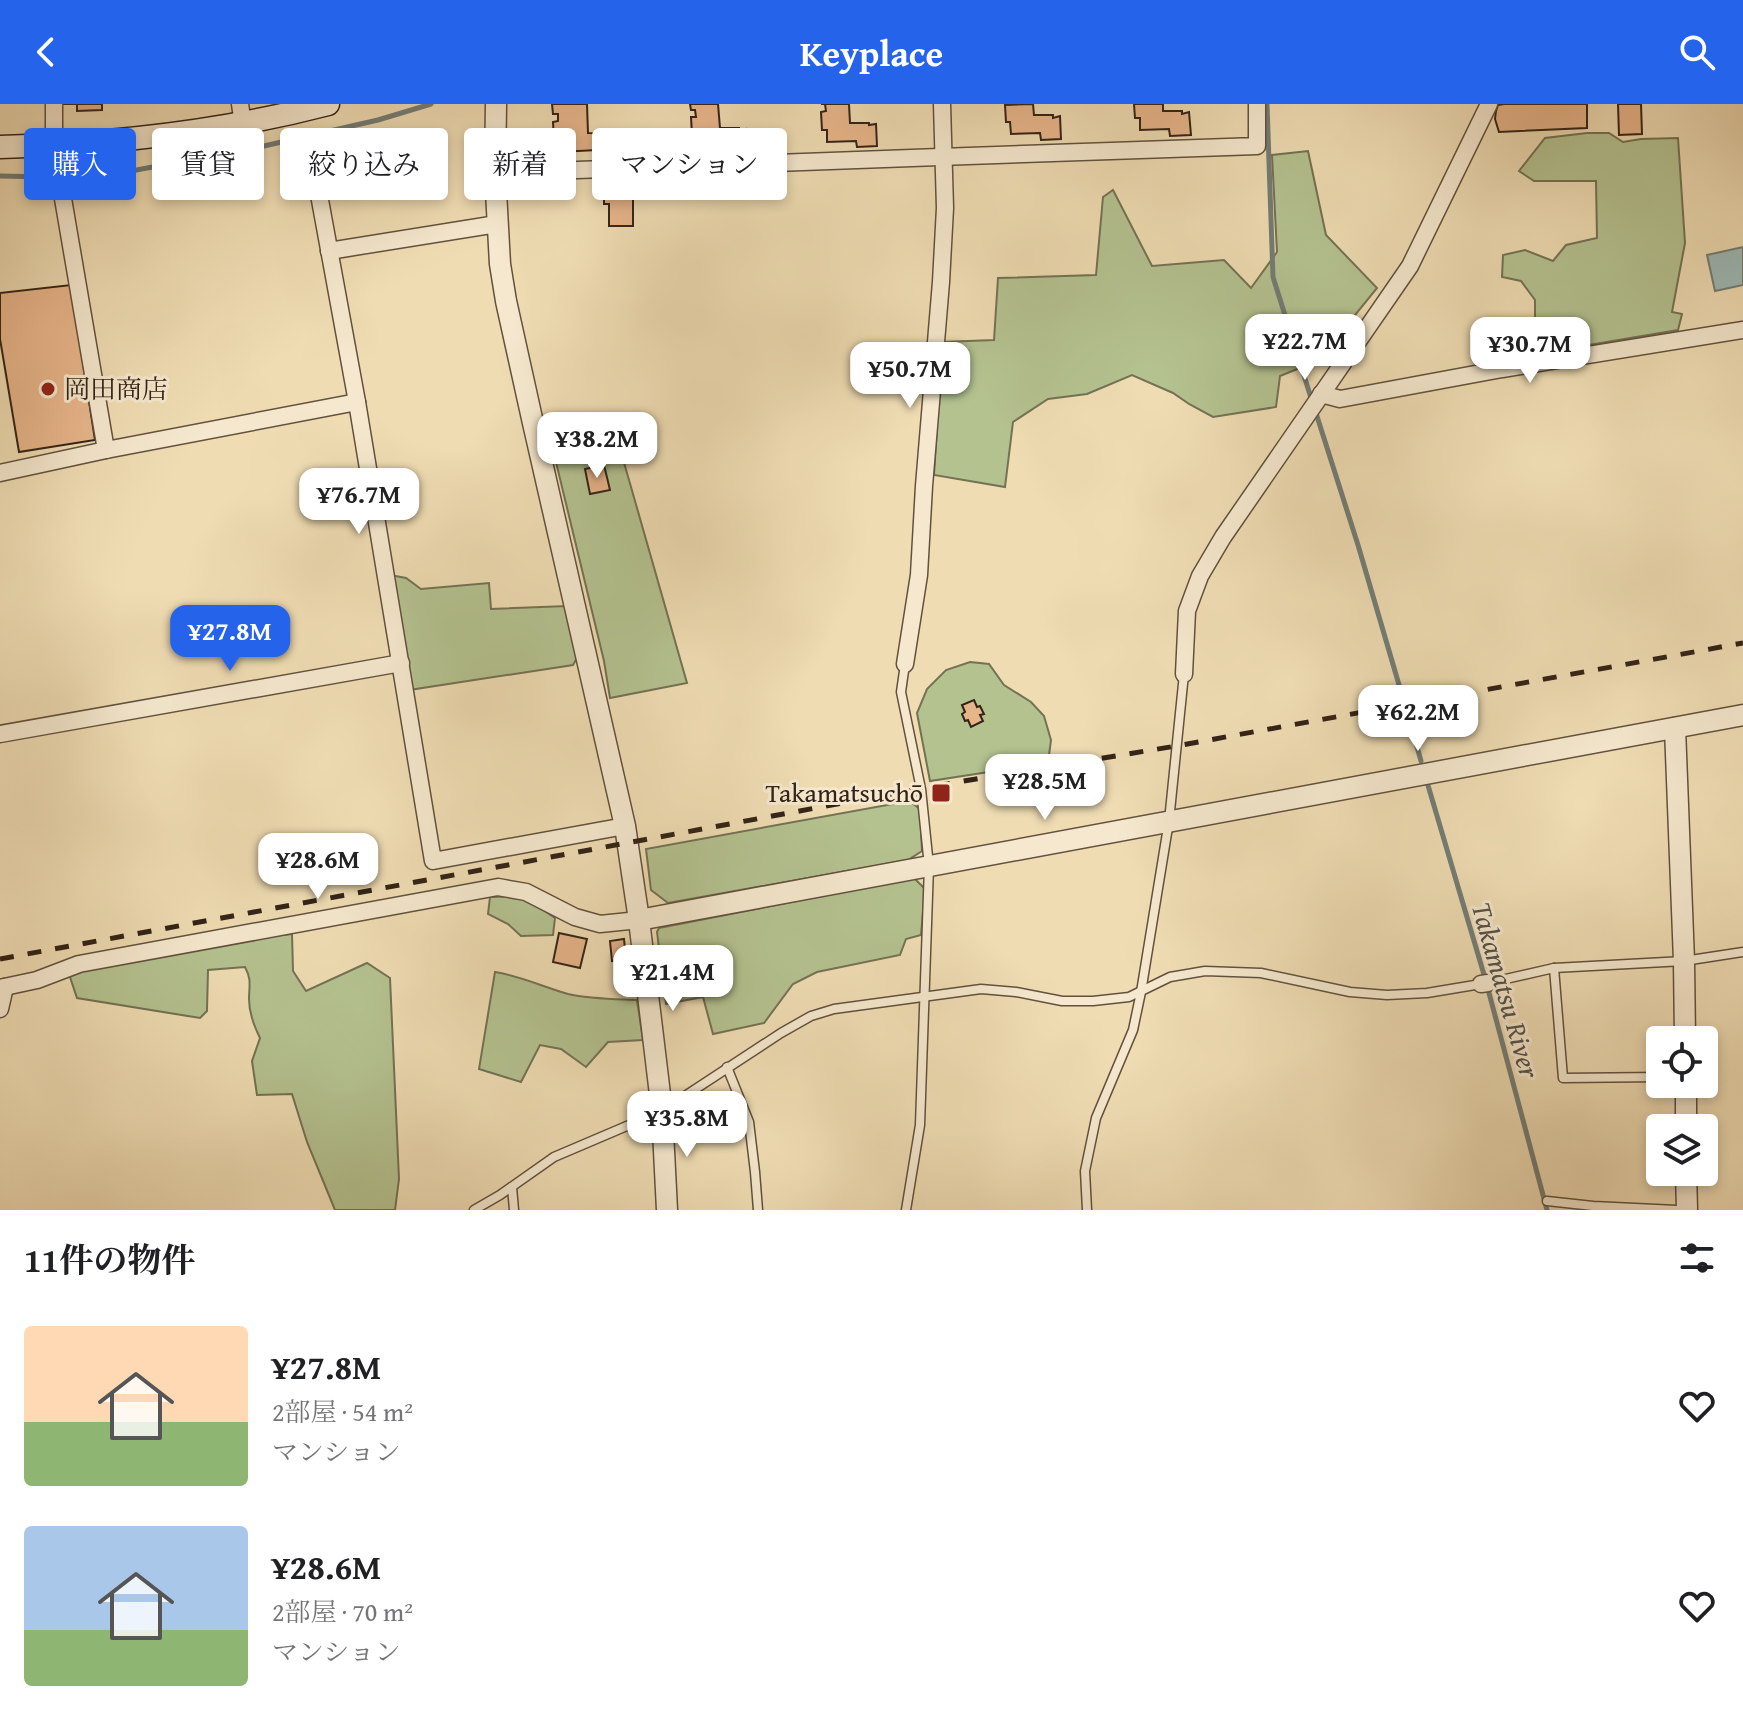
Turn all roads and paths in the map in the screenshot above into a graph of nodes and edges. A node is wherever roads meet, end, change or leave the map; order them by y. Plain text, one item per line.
1 (54, 104) edge
2 (328, 104) edge
3 (496, 104) edge
4 (942, 104) edge
5 (1257, 104) edge
6 (1489, 104) edge
7 (242, 114) edge
8 (54, 128) edge
9 (496, 128) edge
10 (136, 139) edge
11 (0, 147) edge
12 (24, 147) edge
13 (943, 158) junction
14 (576, 169) edge
15 (63, 200) edge
16 (320, 200) edge
17 (496, 200) edge
18 (497, 224) junction
19 (329, 251) junction
20 (1743, 330) edge
21 (1321, 394) junction
22 (357, 402) junction
23 (106, 450) junction
24 (0, 473) edge
25 (401, 663) junction
26 (905, 664) joint
27 (1184, 674) joint
28 (1743, 715) edge
29 (1675, 728) junction
30 (0, 734) edge
31 (1169, 821) junction
32 (625, 826) junction
33 (929, 866) junction
34 (639, 920) junction
35 (1743, 952) edge
36 (1684, 961) junction
37 (1554, 968) junction
38 (2, 988) edge
39 (1141, 992) junction
40 (925, 997) junction
41 (0, 1009) edge
42 (1685, 1026) edge
43 (727, 1067) junction
44 (1646, 1077) edge
45 (662, 1111) junction
46 (1686, 1186) edge
47 (512, 1187) junction
48 (1547, 1201) dead end
49 (474, 1210) edge
50 (514, 1210) edge
51 (667, 1210) edge
52 (758, 1210) edge
53 (906, 1210) edge
54 (1087, 1210) edge
55 (1677, 1210) edge
56 (1687, 1210) edge

1 - 8 street
2 - 7 main road
3 - 9 street
4 - 13 street
5 - 13 street
6 - 21 street
7 - 10 main road
11 - 12 main road
13 - 14 street
13 - 26 street
15 - 23 street
16 - 19 street
17 - 18 street
18 - 19 street
18 - 32 street
19 - 22 street
20 - 21 street
21 - 27 street
22 - 23 street
22 - 25 street
23 - 24 street
25 - 30 street
25 - 32 street
26 - 33 lane
27 - 31 lane
28 - 29 street
29 - 31 street
29 - 36 street
31 - 33 street
31 - 39 lane
32 - 34 street
33 - 34 street
33 - 40 lane
34 - 38 street
34 - 45 street
35 - 36 lane
36 - 37 lane
36 - 42 street
37 - 39 lane
37 - 44 lane
38 - 41 street
39 - 40 lane
39 - 54 lane
40 - 43 lane
40 - 53 lane
43 - 45 lane
43 - 52 lane
45 - 47 lane
45 - 51 street
46 - 56 street
47 - 49 lane
47 - 50 lane
48 - 55 lane

